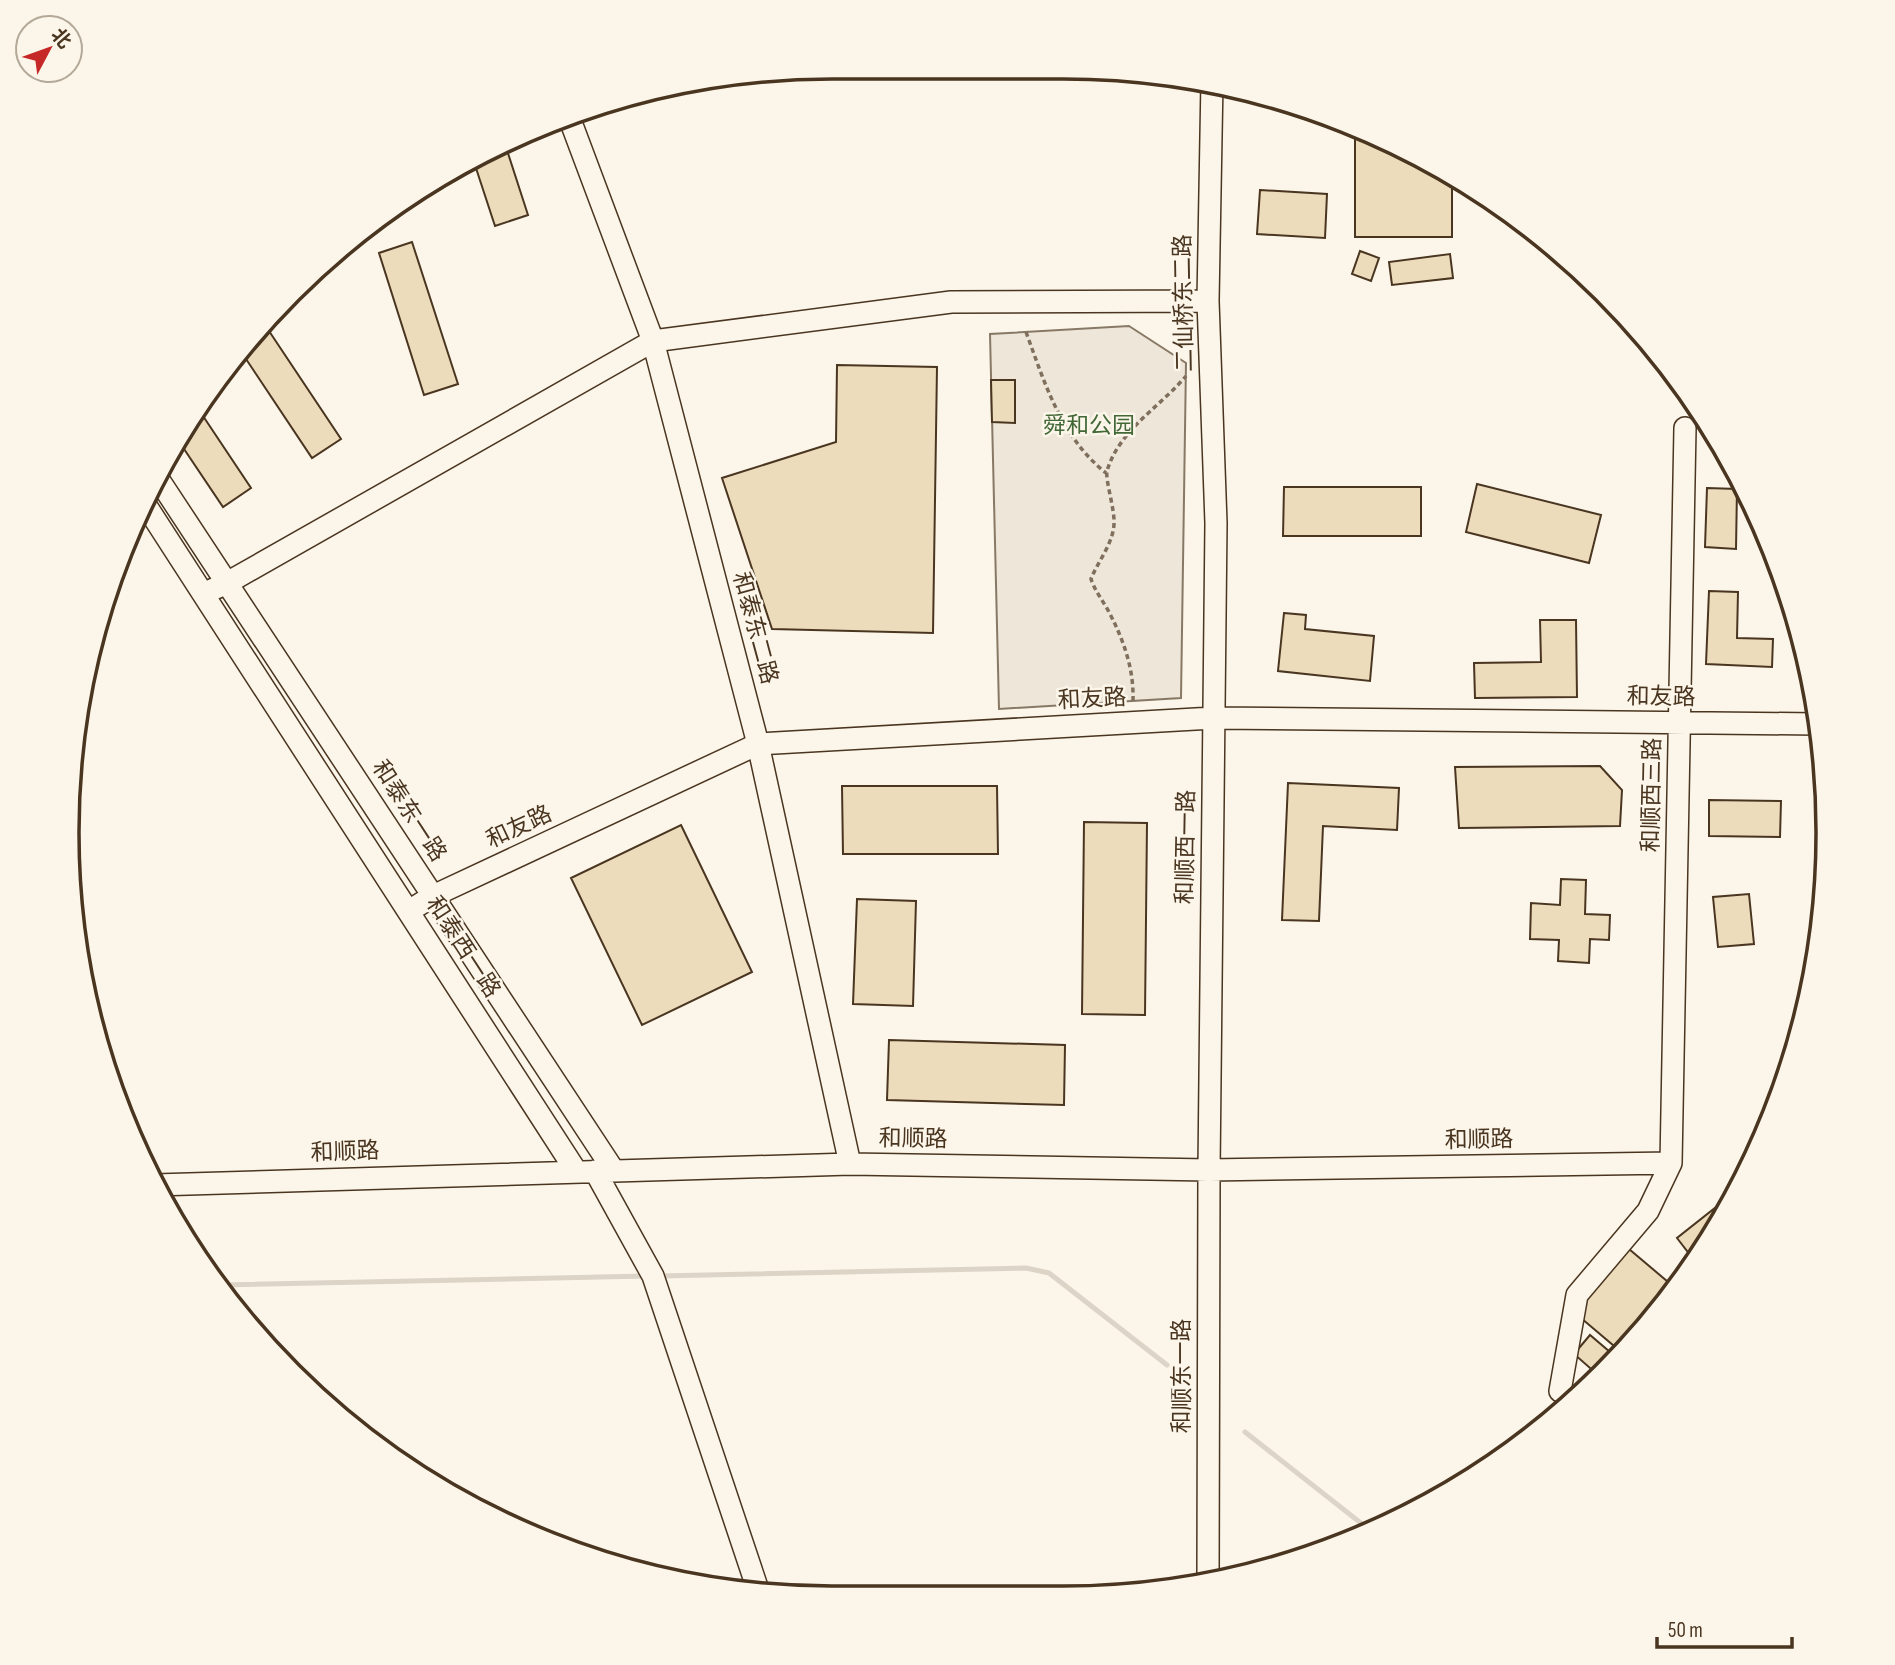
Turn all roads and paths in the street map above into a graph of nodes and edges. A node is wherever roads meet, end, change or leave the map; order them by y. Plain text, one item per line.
1 (1212, 93) edge
2 (572, 126) edge
3 (1208, 301) junction
4 (1026, 332) dead end
5 (653, 341) junction
6 (1186, 376) dead end
7 (1685, 428) dead end
8 (1106, 473) junction
9 (163, 486) edge
10 (150, 512) edge
11 (1216, 523) joint
12 (227, 583) junction
13 (205, 593) junction
14 (1133, 701) dead end
15 (1213, 718) junction
16 (1680, 723) junction
17 (1808, 724) edge
18 (758, 744) junction
19 (433, 896) junction
20 (409, 911) junction
21 (1671, 1163) junction
22 (850, 1164) junction
23 (1209, 1170) junction
24 (595, 1171) junction
25 (166, 1185) edge
26 (1560, 1391) dead end
27 (1208, 1572) edge
28 (755, 1582) edge

1 - 3 street, 二仙桥东二路
2 - 5 street, 和泰东二路
3 - 5 street
3 - 11 street, 二仙桥东二路
4 - 8 path
5 - 12 street
5 - 18 street, 和泰东二路
6 - 8 path
7 - 16 street, 和顺西三路
8 - 14 path
9 - 12 street, 和泰东一路
10 - 13 street, 和泰西一路
11 - 15 street, 和顺西一路
12 - 13 street
12 - 19 street, 和泰东一路
13 - 20 street, 和泰西一路
15 - 16 street, 和友路
15 - 18 street, 和友路
15 - 23 street, 和顺西一路
16 - 17 street, 和友路
16 - 21 street, 和顺西三路
18 - 19 street, 和友路
18 - 22 street, 和泰东二路
19 - 20 street, 和友路
19 - 24 street, 和泰东一路
20 - 24 street, 和泰西一路
21 - 23 street, 和顺路
21 - 26 street
22 - 23 street, 和顺路
22 - 24 street, 和顺路
23 - 27 street, 和顺东一路
24 - 25 street, 和顺路
24 - 28 street

